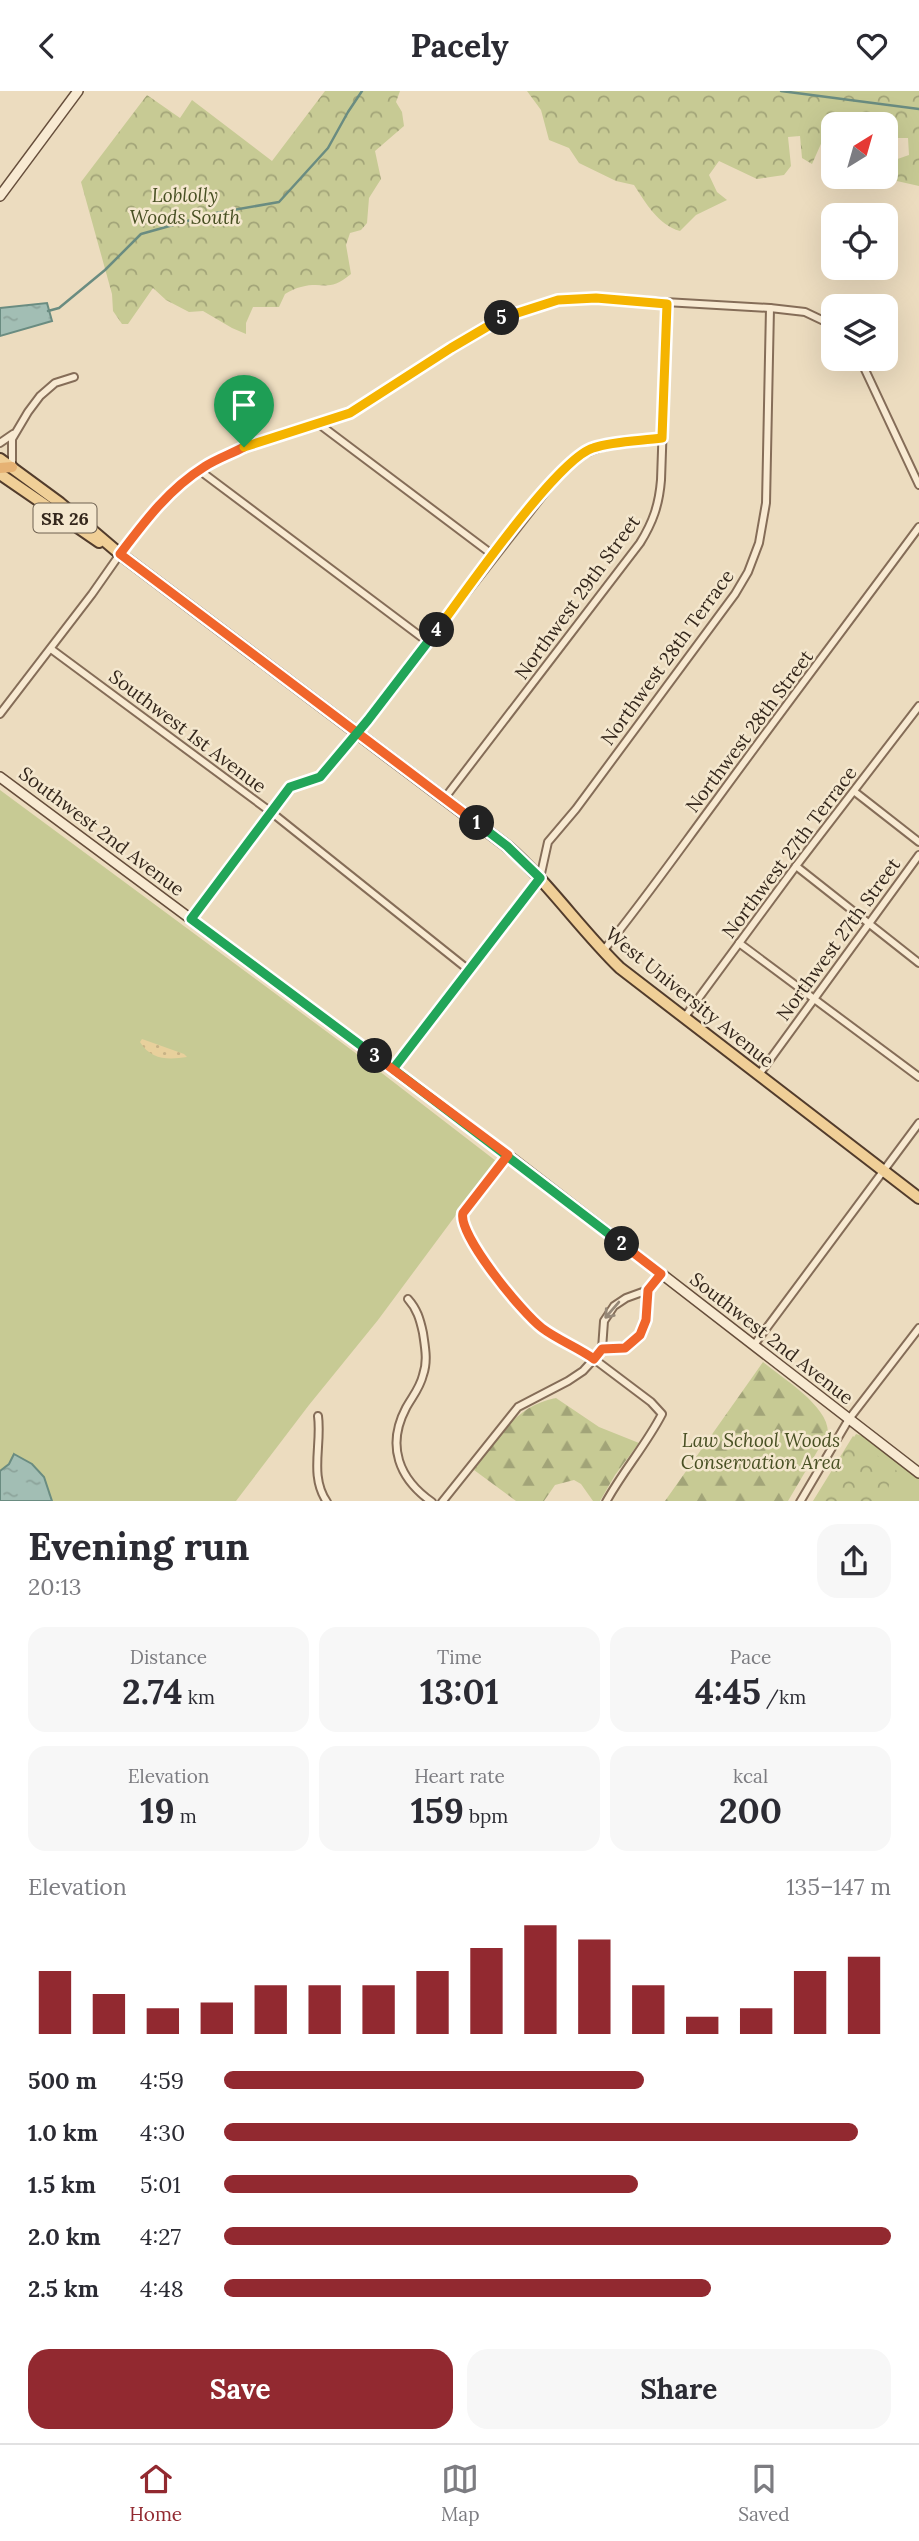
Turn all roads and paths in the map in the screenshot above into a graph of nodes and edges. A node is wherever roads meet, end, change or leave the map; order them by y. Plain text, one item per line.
1 (78, 91) edge
2 (0, 195) edge
3 (667, 304) junction
4 (770, 308) junction
5 (821, 320) edge
6 (866, 371) edge
7 (74, 377) dead end
8 (319, 424) junction
9 (14, 433) junction
10 (662, 438) junction
11 (0, 443) edge
12 (0, 459) edge
13 (6, 468) edge
14 (199, 470) junction
15 (0, 474) edge
16 (919, 485) edge
17 (919, 527) edge
18 (120, 554) junction
19 (493, 555) junction
20 (428, 642) junction
21 (51, 649) junction
22 (919, 706) edge
23 (0, 714) edge
24 (910, 719) junction
25 (919, 725) edge
26 (357, 733) junction
27 (0, 777) edge
28 (855, 792) junction
29 (444, 799) junction
30 (271, 812) junction
31 (919, 842) edge
32 (919, 855) edge
33 (796, 866) junction
34 (540, 878) junction
35 (191, 919) junction
36 (870, 925) junction
37 (739, 943) junction
38 (603, 951) junction
39 (919, 963) edge
40 (470, 971) junction
41 (815, 999) junction
42 (684, 1018) junction
43 (393, 1069) junction
44 (758, 1076) junction
45 (919, 1077) edge
46 (919, 1123) edge
47 (508, 1155) junction
48 (883, 1171) junction
49 (919, 1198) edge
50 (661, 1274) junction
51 (648, 1290) junction
52 (408, 1299) dead end
53 (919, 1328) edge
54 (754, 1345) junction
55 (602, 1349) junction
56 (594, 1359) junction
57 (318, 1416) dead end
58 (849, 1419) junction
59 (919, 1473) edge
60 (327, 1501) edge
61 (432, 1501) edge
62 (442, 1501) edge
63 (606, 1501) edge
64 (800, 1501) edge

1 - 2 main road
3 - 4 street
3 - 8 street
3 - 10 street, Northwest 29th Street
4 - 5 street
4 - 34 street, Northwest 28th Terrace
6 - 16 street
7 - 9 street
8 - 14 street
8 - 19 street
9 - 11 street
9 - 13 street
10 - 19 street
10 - 29 street, Northwest 29th Street
12 - 13 main road, West University Avenue / SR 26
13 - 18 main road, West University Avenue / SR 26
14 - 18 street
14 - 20 street
15 - 18 main road, West University Avenue / SR 26
17 - 38 street, Northwest 28th Street
18 - 21 street
18 - 26 main road, West University Avenue / SR 26
19 - 20 street
20 - 26 street
21 - 23 street
21 - 30 street, Southwest 1st Avenue
22 - 24 street, Northwest 27th Terrace
24 - 25 street
24 - 28 street, Northwest 27th Terrace
26 - 29 main road, West University Avenue / SR 26
26 - 30 street
27 - 35 main road, Southwest 2nd Avenue
28 - 31 street
28 - 33 street, Northwest 27th Terrace
29 - 34 main road, West University Avenue / SR 26
30 - 35 street
30 - 40 street, Southwest 1st Avenue
32 - 36 street, Northwest 27th Street
33 - 36 street
33 - 37 street, Northwest 27th Terrace
34 - 38 main road, West University Avenue / SR 26
34 - 40 street
35 - 43 main road, Southwest 2nd Avenue
36 - 39 street
36 - 41 street, Northwest 27th Street
37 - 41 street
37 - 42 street, Northwest 27th Terrace
38 - 42 main road, West University Avenue / SR 26
40 - 43 street
41 - 44 street, Northwest 27th Street
41 - 45 street
42 - 44 main road, West University Avenue / SR 26
43 - 47 main road, Southwest 2nd Avenue
44 - 48 main road, West University Avenue / SR 26
46 - 48 street
47 - 50 main road, Southwest 2nd Avenue
47 - 56 street
48 - 49 main road, West University Avenue / SR 26
48 - 54 street
50 - 51 street
50 - 54 main road, Southwest 2nd Avenue
51 -> 55 street
51 - 55 street
52 - 61 street
53 - 58 street
54 - 58 main road, Southwest 2nd Avenue
55 - 56 street
56 - 62 street
56 - 63 street
57 - 60 street
58 - 59 main road, Southwest 2nd Avenue
58 - 64 street

